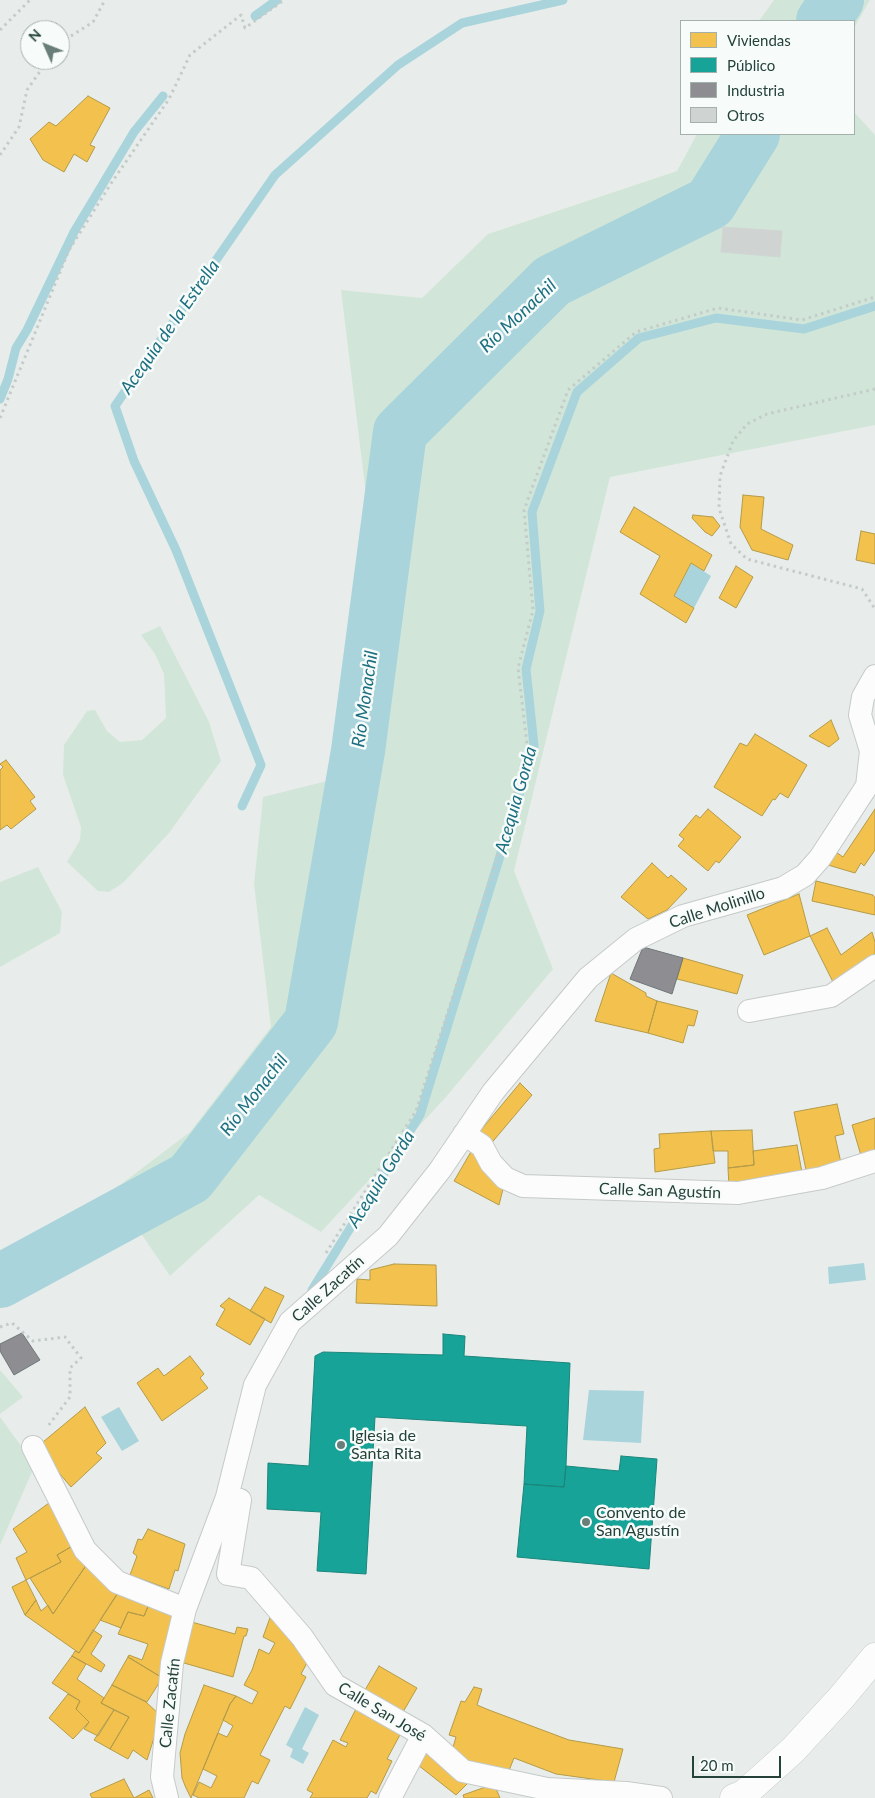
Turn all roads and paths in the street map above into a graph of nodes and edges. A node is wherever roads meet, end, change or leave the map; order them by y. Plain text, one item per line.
1 (30, 0) edge
2 (105, 0) edge
3 (284, 0) edge
4 (0, 30) edge
5 (70, 37) edge
6 (41, 70) edge
7 (0, 155) edge
8 (875, 298) edge
9 (875, 389) edge
10 (0, 418) edge
11 (875, 609) edge
12 (875, 676) edge
13 (873, 752) edge
14 (875, 966) edge
15 (749, 1011) dead end
16 (464, 1134) junction
17 (875, 1161) edge
18 (322, 1260) dead end
19 (0, 1327) edge
20 (33, 1447) joint
21 (227, 1497) junction
22 (185, 1609) junction
23 (875, 1656) edge
24 (423, 1735) junction
25 (167, 1798) edge
26 (390, 1798) edge
27 (662, 1798) edge
28 (734, 1798) edge

1 - 4 path
2 - 5 path
3 - 10 path
6 - 7 path
8 - 18 path
9 - 11 path
12 - 13 street, Calle Molinillo
13 - 16 street, Calle Molinillo
14 - 15 street
16 - 17 street, Calle San Agustín
16 - 21 street, Calle Zacatín
19 - 20 path
20 - 22 street
21 - 22 street, Calle Zacatín
21 - 24 street, Calle San José
22 - 25 street, Calle Zacatín
23 - 28 street
24 - 26 street
24 - 27 street, Calle San José

